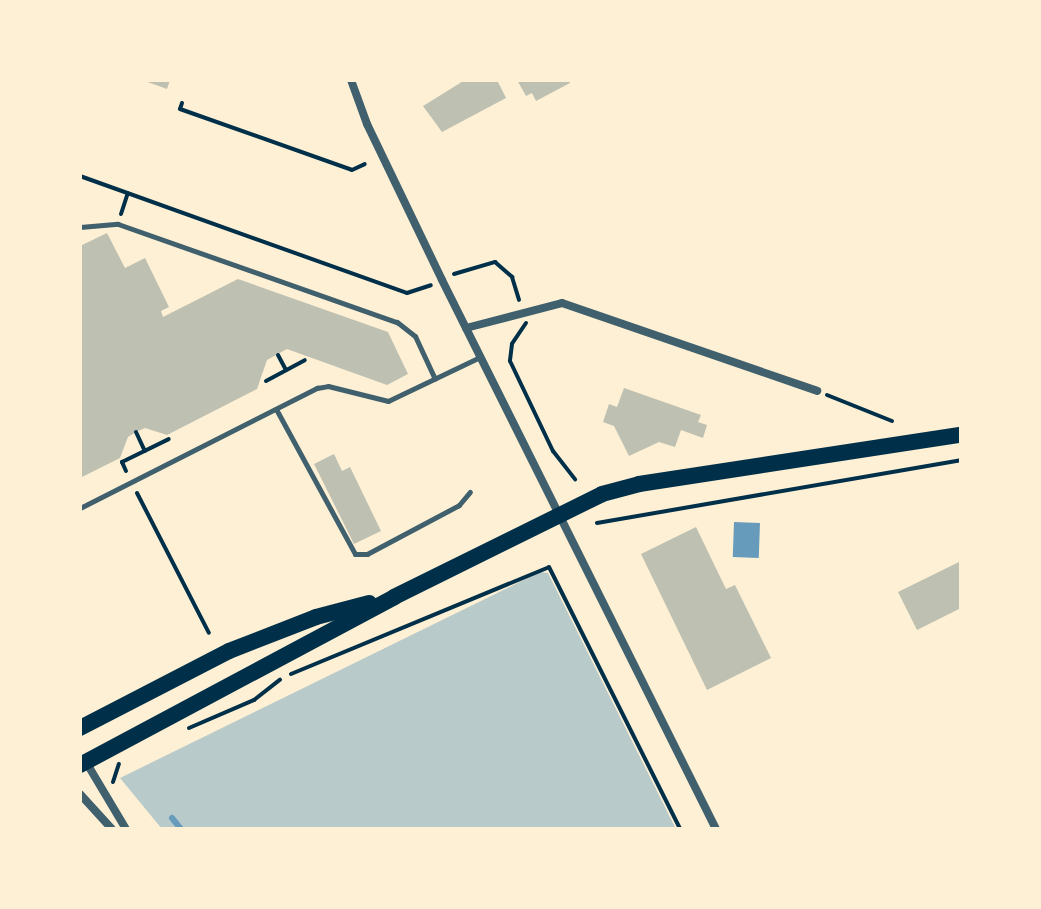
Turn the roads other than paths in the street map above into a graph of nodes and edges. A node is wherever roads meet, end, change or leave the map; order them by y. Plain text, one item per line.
1 (355, 81) edge
2 (80, 227) edge
3 (466, 328) junction
4 (480, 357) junction
5 (435, 379) junction
6 (817, 391) road end
7 (276, 409) junction
8 (961, 435) edge
9 (470, 492) dead end
10 (80, 508) edge
11 (558, 515) junction
12 (394, 597) junction
13 (80, 728) edge
14 (82, 760) edge
15 (80, 794) edge
16 (112, 829) edge
17 (126, 829) edge
18 (716, 829) edge

1 - 3 street
2 - 5 lane
3 - 4 street
3 - 6 street
4 - 5 lane
4 - 11 street
5 - 7 lane
7 - 9 lane
7 - 10 lane
8 - 11 main road
11 - 12 main road
11 - 18 street
12 - 13 main road
12 - 14 main road
14 - 17 street
15 - 16 street

